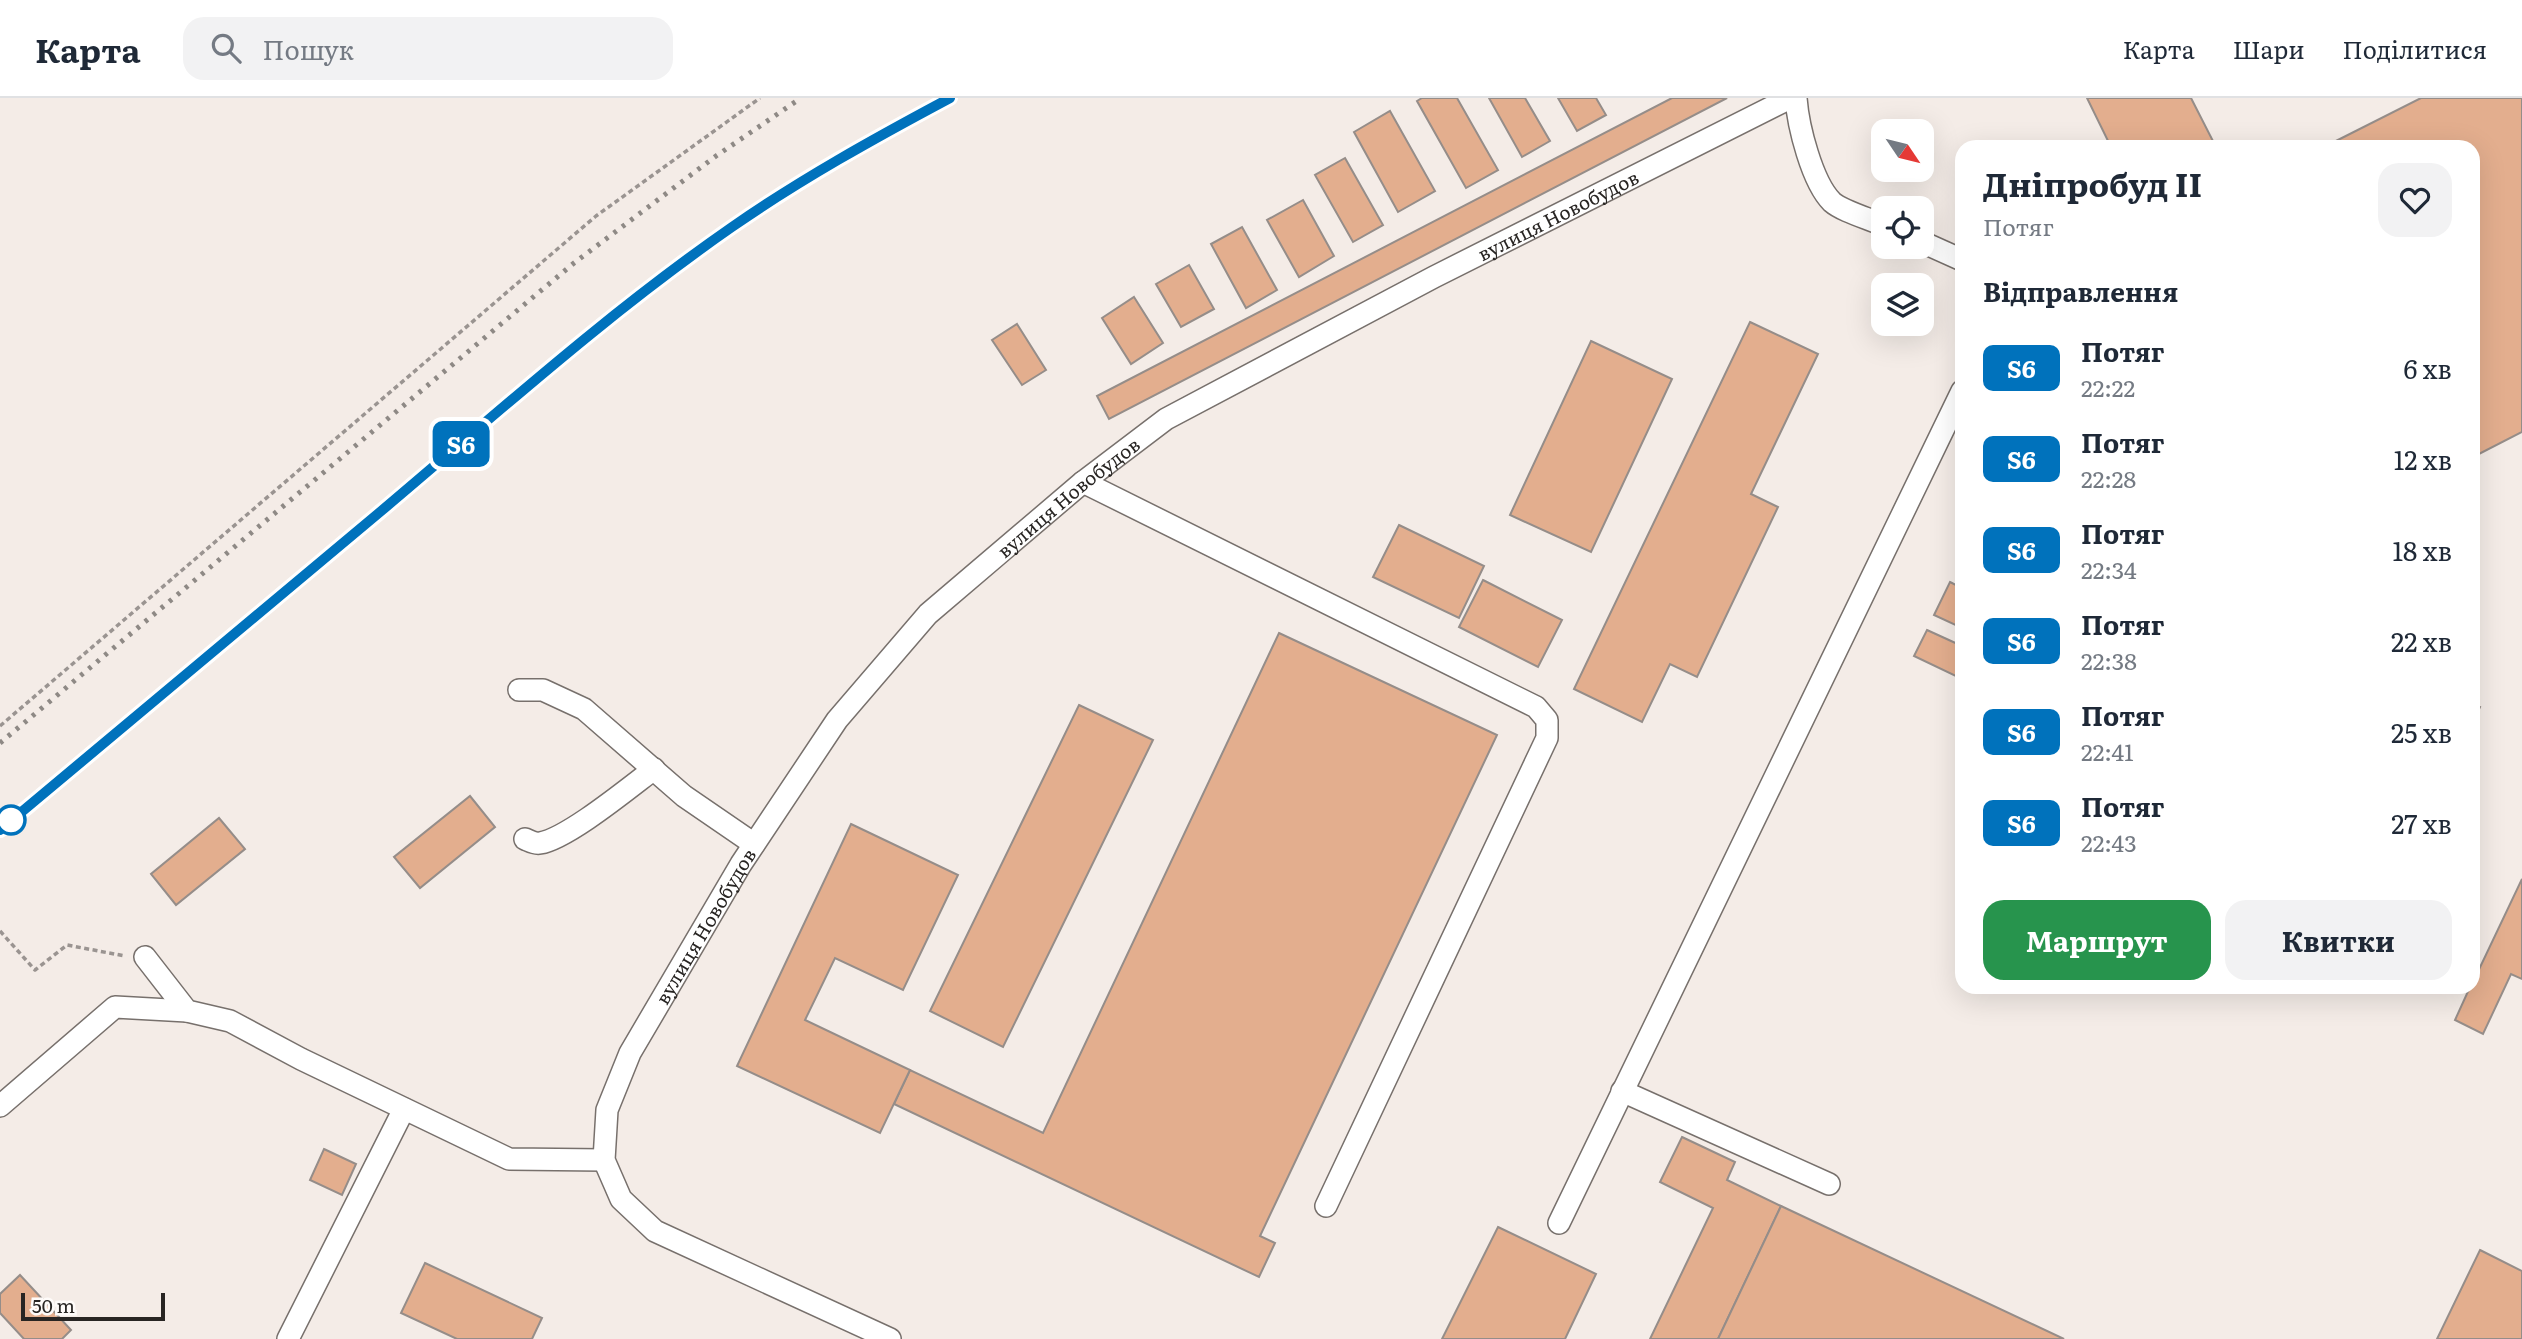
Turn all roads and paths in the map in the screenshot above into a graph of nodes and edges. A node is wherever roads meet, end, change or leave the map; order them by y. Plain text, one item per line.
1 (760, 98) edge
2 (1790, 98) edge
3 (1796, 98) edge
4 (1871, 220) edge
5 (1934, 247) edge
6 (1955, 257) edge
7 (1955, 405) edge
8 (1083, 482) junction
9 (519, 690) dead end
10 (0, 726) edge
11 (654, 769) junction
12 (525, 839) dead end
13 (754, 844) junction
14 (0, 930) edge
15 (145, 957) joint
16 (187, 1011) junction
17 (1622, 1091) junction
18 (0, 1106) edge
19 (404, 1109) junction
20 (604, 1160) junction
21 (1829, 1185) dead end
22 (1326, 1206) dead end
23 (1559, 1223) dead end
24 (288, 1339) edge
25 (890, 1339) edge

1 - 10 path
2 - 8 street, вулиця Новобудов
3 - 4 street
5 - 6 street
7 - 17 street
8 - 13 street, вулиця Новобудов
8 - 22 street
9 - 11 street
11 - 12 street
11 - 13 street
13 - 20 street, вулиця Новобудов
14 - 15 path
15 - 16 street
16 - 18 street
16 - 19 street
17 - 21 street
17 - 23 street
19 - 20 street
19 - 24 street
20 - 25 street, вулиця Новобудов

